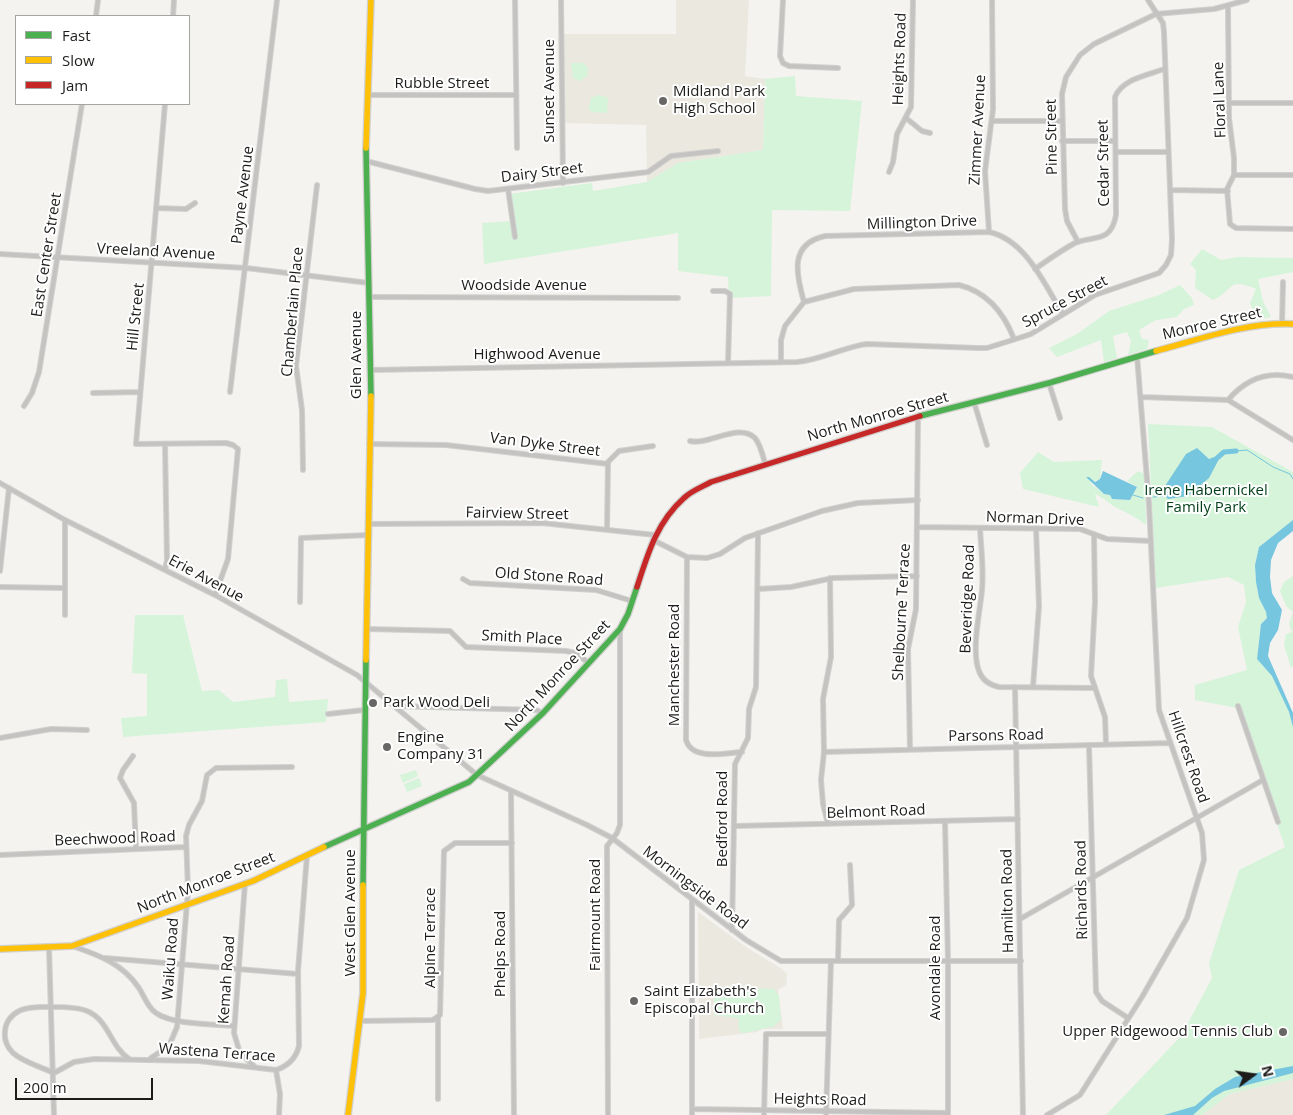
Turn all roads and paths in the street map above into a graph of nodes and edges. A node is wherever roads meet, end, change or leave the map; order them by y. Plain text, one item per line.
1 (98, 0) edge
2 (174, 0) edge
3 (277, 0) edge
4 (371, 0) edge
5 (515, 0) edge
6 (561, 0) edge
7 (783, 0) edge
8 (913, 0) edge
9 (992, 0) edge
10 (1148, 0) edge
11 (1247, 0) edge
12 (1228, 7) junction
13 (1156, 14) junction
14 (96, 15) edge
15 (173, 15) edge
16 (838, 68) dead end
17 (1164, 69) junction
18 (368, 95) junction
19 (516, 95) junction
20 (1230, 103) junction
21 (1293, 103) edge
22 (82, 105) edge
23 (165, 105) edge
24 (906, 118) junction
25 (1062, 121) junction
26 (992, 122) junction
27 (930, 133) dead end
28 (1115, 141) junction
29 (1062, 142) junction
30 (517, 148) dead end
31 (718, 151) dead end
32 (1116, 152) junction
33 (1168, 152) junction
34 (366, 161) junction
35 (889, 172) dead end
36 (1234, 175) junction
37 (1293, 175) edge
38 (563, 183) junction
39 (318, 185) dead end
40 (508, 189) junction
41 (1170, 190) junction
42 (1228, 191) junction
43 (195, 203) dead end
44 (156, 208) junction
45 (1293, 229) edge
46 (988, 232) junction
47 (516, 237) dead end
48 (1078, 242) junction
49 (0, 254) edge
50 (58, 259) junction
51 (152, 263) junction
52 (246, 268) junction
53 (1034, 269) junction
54 (307, 275) junction
55 (1283, 282) dead end
56 (370, 283) junction
57 (713, 291) dead end
58 (370, 296) junction
59 (678, 298) dead end
60 (804, 302) junction
61 (1063, 314) junction
62 (1282, 324) junction
63 (1293, 324) edge
64 (1014, 339) junction
65 (1137, 356) junction
66 (781, 362) junction
67 (728, 363) junction
68 (703, 364) joint
69 (371, 370) junction
70 (1293, 377) edge
71 (1049, 383) junction
72 (140, 392) junction
73 (230, 392) dead end
74 (94, 393) dead end
75 (1142, 397) junction
76 (1228, 400) junction
77 (974, 402) junction
78 (24, 406) dead end
79 (918, 416) junction
80 (1060, 418) dead end
81 (1293, 440) edge
82 (690, 441) dead end
83 (165, 444) junction
84 (369, 444) junction
85 (987, 445) dead end
86 (653, 446) dead end
87 (608, 464) junction
88 (765, 464) junction
89 (303, 470) dead end
90 (0, 483) edge
91 (9, 488) junction
92 (918, 500) junction
93 (64, 520) junction
94 (368, 524) junction
95 (917, 527) junction
96 (980, 528) junction
97 (1036, 528) junction
98 (607, 530) junction
99 (758, 533) junction
100 (1094, 534) junction
101 (368, 535) junction
102 (654, 538) junction
103 (1151, 541) junction
104 (687, 556) junction
105 (165, 570) junction
106 (0, 571) edge
107 (917, 576) junction
108 (830, 578) junction
109 (463, 580) dead end
110 (0, 587) edge
111 (64, 588) junction
112 (758, 589) junction
113 (215, 595) junction
114 (632, 601) junction
115 (300, 602) dead end
116 (65, 615) dead end
117 (367, 629) junction
118 (620, 629) junction
119 (589, 663) junction
120 (365, 680) junction
121 (1015, 687) junction
122 (1033, 687) junction
123 (1094, 688) junction
124 (394, 706) junction
125 (1238, 706) dead end
126 (364, 710) junction
127 (543, 713) junction
128 (328, 714) dead end
129 (87, 730) dead end
130 (0, 738) edge
131 (1169, 743) junction
132 (1106, 744) junction
133 (1089, 745) junction
134 (1016, 747) junction
135 (910, 749) junction
136 (742, 752) junction
137 (824, 752) junction
138 (133, 756) dead end
139 (292, 766) dead end
140 (477, 775) junction
141 (1263, 780) junction
142 (511, 792) junction
143 (1197, 818) junction
144 (1018, 819) junction
145 (945, 821) junction
146 (1278, 822) dead end
147 (828, 824) junction
148 (735, 826) junction
149 (363, 828) junction
150 (612, 838) junction
151 (512, 843) junction
152 (186, 848) junction
153 (136, 850) junction
154 (0, 855) edge
155 (307, 855) junction
156 (850, 866) dead end
157 (1093, 878) junction
158 (245, 884) junction
159 (692, 900) junction
160 (187, 905) junction
161 (1020, 920) junction
162 (732, 930) junction
163 (72, 946) junction
164 (49, 947) junction
165 (0, 949) edge
166 (105, 958) junction
167 (831, 961) junction
168 (838, 961) junction
169 (948, 961) junction
170 (1021, 961) junction
171 (182, 964) junction
172 (239, 969) junction
173 (298, 974) junction
174 (51, 1008) junction
175 (438, 1017) junction
176 (1128, 1018) junction
177 (178, 1020) junction
178 (360, 1021) junction
179 (234, 1026) junction
180 (828, 1034) junction
181 (129, 1059) junction
182 (149, 1059) junction
183 (258, 1069) junction
184 (276, 1070) junction
185 (54, 1073) junction
186 (438, 1099) dead end
187 (693, 1109) junction
188 (764, 1113) edge
189 (826, 1113) edge
190 (948, 1114) edge
191 (54, 1115) edge
192 (279, 1115) edge
193 (348, 1115) edge
194 (514, 1115) edge
195 (608, 1115) edge
196 (692, 1115) edge
197 (1023, 1115) edge
198 (1047, 1115) edge

1 - 14 street
2 - 15 street
3 - 52 street, Payne Avenue
4 - 18 main road, Glen Avenue
5 - 19 street
6 - 38 street, Sunset Avenue
7 - 16 street
8 - 24 street, Heights Road
9 - 26 street, Zimmer Avenue
10 - 13 street, Spruce Street
11 - 12 street, Pine Street
12 - 13 street, Pine Street
12 - 20 street, Floral Lane
13 - 17 street, Spruce Street
13 - 25 street, Pine Street
17 - 28 street, Cedar Street
17 - 33 street, Spruce Street
18 - 19 street, Rubble Street
18 - 34 main road, Glen Avenue
19 - 30 street
20 - 21 street
20 - 36 street, Floral Lane
22 - 50 street, East Center Street
23 - 44 street, Hill Street
24 - 27 street, Heights Road
24 - 35 street, Heights Road
25 - 26 street
25 - 29 street, Pine Street
26 - 46 street, Zimmer Avenue
28 - 29 street
28 - 32 street, Cedar Street
29 - 48 street, Pine Street
31 - 38 street, Dairy Street
32 - 33 street
32 - 48 street, Cedar Street
33 - 41 street, Spruce Street
34 - 40 street, Dairy Street
34 - 56 main road, Glen Avenue
36 - 37 street
36 - 42 street, Floral Lane
38 - 40 street, Dairy Street
39 - 54 street, Chamberlain Place
40 - 47 street
41 - 42 street
41 - 61 street, Spruce Street
42 - 45 street
43 - 44 street
44 - 51 street, Hill Street
46 - 53 street, Millington Drive
46 - 60 street, Millington Drive
48 - 53 street, Cedar Street
49 - 50 street, Vreeland Avenue
50 - 51 street, Vreeland Avenue
50 - 78 street, East Center Street
51 - 52 street, Vreeland Avenue
51 - 72 street, Hill Street
52 - 54 street, Vreeland Avenue
52 - 73 street, Payne Avenue
53 - 61 street, Millington Drive
54 - 56 street, Vreeland Avenue
54 - 89 street, Chamberlain Place
55 - 62 street
56 - 58 main road, Glen Avenue
57 - 67 street
58 - 59 street, Woodside Avenue
58 - 69 main road, Glen Avenue
60 - 64 street
60 - 66 street
61 - 64 street, Spruce Street
62 - 63 main road, Monroe Street
62 - 65 main road, Monroe Street
64 - 66 street, Spruce Street
65 - 71 main road, North Monroe Street
65 - 75 street, Hillcrest Road
66 - 67 street, Spruce Street
67 - 68 street, Spruce Street
68 - 69 street, Highwood Avenue
69 - 84 main road, Glen Avenue
70 - 76 street
71 - 77 main road, North Monroe Street
71 - 80 street
72 - 74 street
72 - 83 street, Hill Street
75 - 76 street
75 - 103 street, Hillcrest Road
76 - 81 street
77 - 79 main road, North Monroe Street
77 - 85 street
79 - 88 main road, North Monroe Street
79 - 92 street, Shelbourne Terrace
82 - 88 street
83 - 105 street
83 - 113 street
84 - 87 street, Van Dyke Street
84 - 94 main road, Glen Avenue
86 - 87 street
87 - 98 street, Van Dyke Street
88 - 102 main road, North Monroe Street
90 - 91 street, Erie Avenue
91 - 93 street, Erie Avenue
91 - 106 street
92 - 95 street, Shelbourne Terrace
92 - 99 street
93 - 105 street, Erie Avenue
93 - 111 street
94 - 98 street, Fairview Street
94 - 101 main road, Glen Avenue
95 - 96 street, Norman Drive
95 - 107 street, Shelbourne Terrace
96 - 97 street, Norman Drive
96 - 121 street, Beveridge Road
97 - 100 street, Norman Drive
97 - 122 street
98 - 102 street, Fairview Street
99 - 104 street
99 - 112 street, Bedford Road
100 - 103 street, Norman Drive
100 - 123 street
101 - 115 street
101 - 117 main road, Glen Avenue
102 - 104 street, Fairview Street
102 - 114 main road, North Monroe Street
103 - 131 street, Hillcrest Road
104 - 136 street, Manchester Road
105 - 113 street, Erie Avenue
107 - 108 street
107 - 135 street, Shelbourne Terrace
108 - 112 street
108 - 137 street
109 - 114 street, Old Stone Road
110 - 111 street
111 - 116 street
112 - 136 street, Bedford Road
113 - 120 street, Erie Avenue
114 - 118 main road, North Monroe Street
117 - 119 street, Smith Place
117 - 120 main road, Glen Avenue
118 - 119 main road, North Monroe Street
118 - 150 street, Fairmount Road
119 - 127 main road, North Monroe Street
120 - 124 street, Erie Avenue
120 - 126 main road, Glen Avenue
121 - 122 street
121 - 134 street, Hamilton Road
122 - 123 street
123 - 132 street
124 - 127 street
124 - 140 street, Morningside Road
125 - 141 street
126 - 128 street
126 - 149 main road, West Glen Avenue
127 - 140 main road, North Monroe Street
129 - 130 street
131 - 132 street, Parsons Road
131 - 143 street, Hillcrest Road
132 - 133 street, Parsons Road
133 - 134 street, Parsons Road
133 - 157 street, Richards Road
134 - 135 street, Parsons Road
134 - 144 street, Hamilton Road
135 - 137 street, Parsons Road
136 - 148 street, Bedford Road
137 - 147 street
138 - 153 street
139 - 152 street, Beechwood Road
140 - 142 street, Morningside Road
140 - 149 main road, North Monroe Street
141 - 143 street
141 - 146 street
142 - 150 street, Morningside Road
142 - 151 street, Phelps Road
143 - 157 street
143 - 176 street, Hillcrest Road
144 - 145 street, Belmont Road
144 - 161 street, Hamilton Road
145 - 147 street, Belmont Road
145 - 169 street, Avondale Road
147 - 148 street, Belmont Road
148 - 162 street, Bedford Road
149 - 155 main road, North Monroe Street
149 - 178 main road, West Glen Avenue
150 - 159 street, Morningside Road
150 - 195 street, Fairmount Road
151 - 175 street, Alpine Terrace
151 - 194 street, Phelps Road
152 - 153 street, Beechwood Road
152 - 160 street, Waiku Road
153 - 154 street, Beechwood Road
155 - 158 main road, North Monroe Street
155 - 173 street, Wastena Terrace
156 - 168 street
157 - 161 street
157 - 176 street, Richards Road
158 - 160 main road, North Monroe Street
158 - 172 street, Kemah Road
159 - 162 street, Morningside Road
159 - 187 street
160 - 163 main road, North Monroe Street
160 - 171 street, Waiku Road
161 - 170 street, Hamilton Road
162 - 167 street, Morningside Road
163 - 164 main road, North Monroe Street
163 - 166 street
164 - 165 main road, North Monroe Street
164 - 174 street
166 - 171 street
166 - 177 street
167 - 168 street, Morningside Road
167 - 180 street
168 - 169 street, Morningside Road
169 - 170 street, Morningside Road
169 - 190 street, Avondale Road
170 - 197 street, Hamilton Road
171 - 172 street
171 - 177 street, Waiku Road
172 - 173 street
172 - 179 street, Kemah Road
173 - 184 street, Wastena Terrace
174 - 181 street
174 - 185 street
174 - 185 street
175 - 178 street
175 - 186 street
176 - 198 street, Hillcrest Road
177 - 179 street
177 - 182 street, Waiku Road
178 - 193 main road, West Glen Avenue
179 - 183 street, Kemah Road
180 - 188 street
180 - 189 street
181 - 182 street, Wastena Terrace
181 - 185 street, Wastena Terrace
182 - 183 street, Wastena Terrace
183 - 184 street, Wastena Terrace
184 - 192 street
185 - 191 street
187 - 188 street, Heights Road
187 - 196 street
188 - 189 street, Heights Road
189 - 190 street, Heights Road

